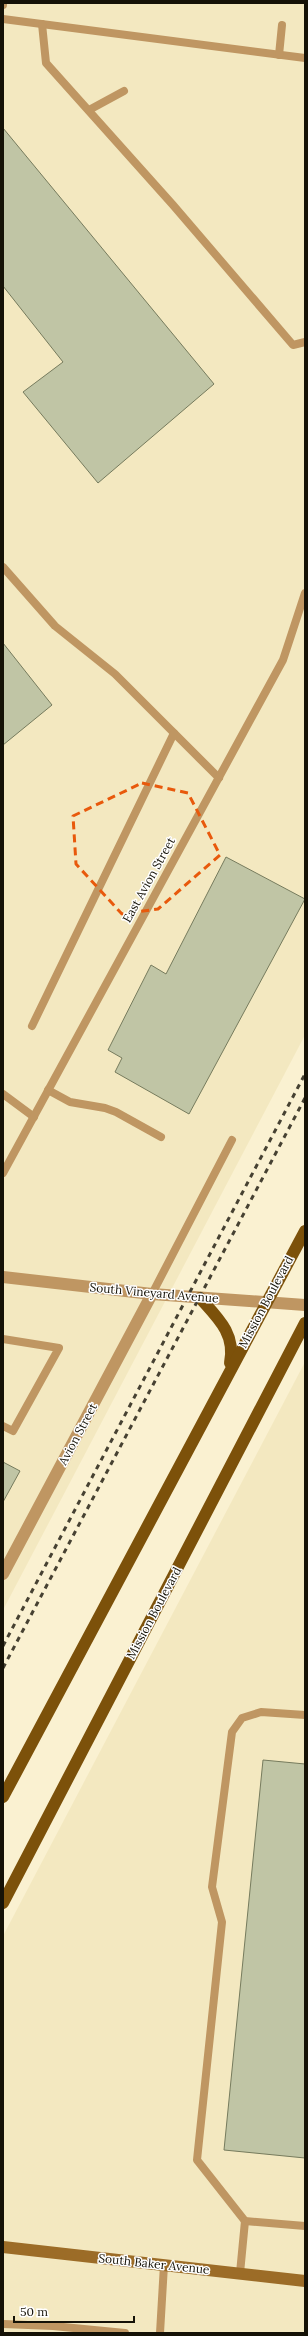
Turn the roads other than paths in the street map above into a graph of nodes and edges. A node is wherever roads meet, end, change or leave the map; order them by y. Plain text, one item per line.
1 (3, 19) edge
2 (42, 24) junction
3 (282, 25) dead end
4 (279, 55) junction
5 (305, 58) edge
6 (124, 91) dead end
7 (89, 110) junction
8 (305, 342) edge
9 (3, 568) edge
10 (305, 593) edge
11 (174, 733) junction
12 (219, 778) junction
13 (32, 1026) dead end
14 (48, 1090) junction
15 (3, 1094) edge
16 (34, 1117) junction
17 (161, 1137) dead end
18 (232, 1140) dead end
19 (3, 1173) edge
20 (305, 1231) edge
21 (3, 1277) edge
22 (152, 1294) junction
23 (200, 1298) junction
24 (265, 1303) junction
25 (305, 1305) edge
26 (305, 1323) edge
27 (3, 1339) edge
28 (229, 1372) junction
29 (3, 1426) edge
30 (3, 1574) edge
31 (305, 1715) edge
32 (3, 1797) edge
33 (3, 1903) edge
34 (245, 2221) junction
35 (305, 2226) edge
36 (3, 2247) edge
37 (164, 2265) junction
38 (240, 2273) junction
39 (305, 2281) edge
40 (3, 2324) edge
41 (124, 2333) edge
42 (160, 2333) edge

1 - 2 lane
2 - 4 lane
2 - 7 lane
3 - 4 lane
4 - 5 lane
6 - 7 lane
7 - 8 lane
9 - 11 lane
10 - 12 lane, East Avion Street
11 - 12 lane
11 - 13 lane
12 - 14 lane, East Avion Street
14 - 16 lane, East Avion Street
14 - 17 lane
15 - 16 lane
16 - 19 lane, East Avion Street
18 - 22 lane
20 - 24 main road, Mission Boulevard
21 - 22 street, South Vineyard Avenue
22 - 23 street, South Vineyard Avenue
22 - 30 street, Avion Street
23 - 24 street, South Vineyard Avenue
23 - 28 main road
24 - 25 street, South Vineyard Avenue
24 - 28 main road, Mission Boulevard
26 - 33 main road, Mission Boulevard
27 - 29 lane
28 - 32 main road, Mission Boulevard
31 - 34 lane
34 - 35 lane
34 - 38 lane
36 - 37 street, South Baker Avenue
37 - 38 street, South Baker Avenue
37 - 42 lane
38 - 39 street, South Baker Avenue
40 - 41 lane

